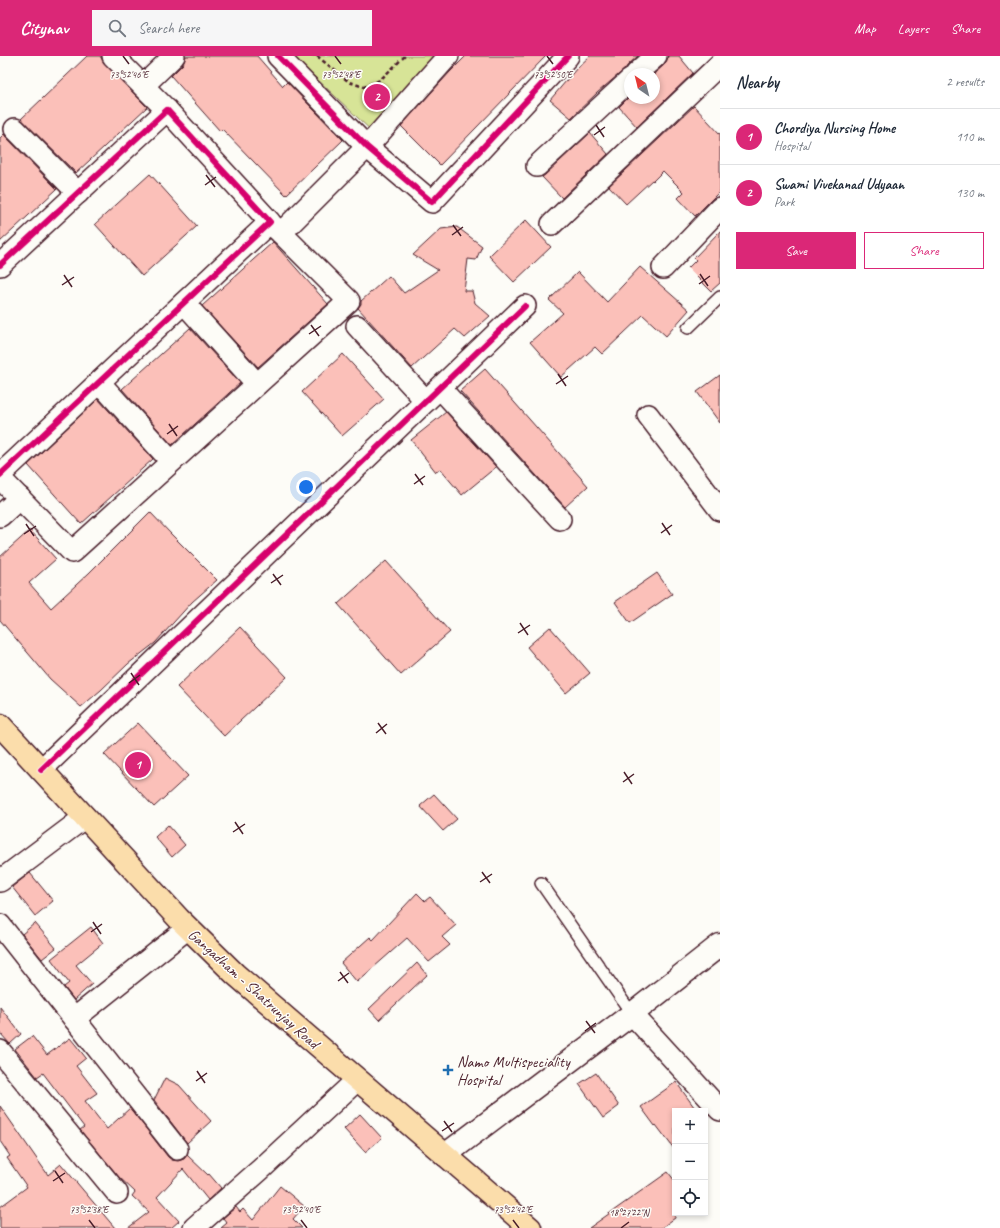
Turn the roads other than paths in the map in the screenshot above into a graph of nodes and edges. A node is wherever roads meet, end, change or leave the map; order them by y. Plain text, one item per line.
1 (114, 56) edge
2 (174, 56) edge
3 (278, 56) edge
4 (448, 56) edge
5 (568, 56) edge
6 (656, 56) edge
7 (720, 64) edge
8 (643, 68) edge
9 (143, 86) junction
10 (624, 86) edge
11 (167, 110) junction
12 (15, 129) dead end
13 (367, 147) junction
14 (537, 166) dead end
15 (78, 193) junction
16 (720, 208) edge
17 (552, 224) dead end
18 (275, 228) junction
19 (0, 264) edge
20 (663, 268) dead end
21 (720, 297) edge
22 (184, 302) junction
23 (525, 306) dead end
24 (357, 326) dead end
25 (688, 328) dead end
26 (99, 382) junction
27 (257, 384) junction
28 (433, 394) junction
29 (648, 415) dead end
30 (171, 461) junction
31 (0, 476) edge
32 (20, 498) junction
33 (720, 510) edge
34 (0, 516) edge
35 (560, 519) dead end
36 (0, 725) edge
37 (41, 770) junction
38 (85, 817) junction
39 (0, 882) edge
40 (541, 883) dead end
41 (0, 925) edge
42 (188, 928) junction
43 (720, 946) edge
44 (632, 1014) junction
45 (74, 1019) junction
46 (0, 1051) edge
47 (357, 1080) junction
48 (720, 1110) edge
49 (177, 1149) dead end
50 (445, 1155) junction
51 (118, 1193) dead end
52 (194, 1228) edge
53 (530, 1228) edge

1 - 9 street
2 - 9 street
3 - 13 street
4 - 13 street
5 - 13 street
6 - 8 street
7 - 17 street
9 - 11 street
10 - 14 street
11 - 15 street
11 - 18 street
12 - 15 street
13 - 18 street
15 - 19 street
16 - 20 street
18 - 22 street
18 - 27 street
21 - 25 lane
22 - 26 street
22 - 27 street
23 - 28 street
24 - 28 street
26 - 30 street
26 - 31 street
27 - 30 street
28 - 35 street
28 - 37 street
29 - 33 street
30 - 32 street
31 - 32 street
32 - 34 street
36 - 37 main road, Gangadham - Shatrunjay Road
37 - 38 main road, Gangadham - Shatrunjay Road
38 - 39 street
38 - 42 main road, Gangadham - Shatrunjay Road
40 - 44 lane
41 - 45 street
42 - 45 street
42 - 47 main road, Gangadham - Shatrunjay Road
43 - 44 street
44 - 48 street
44 - 50 street
45 - 49 street
46 - 51 street
47 - 50 main road, Gangadham - Shatrunjay Road
47 - 52 street
50 - 53 main road, Gangadham - Shatrunjay Road

